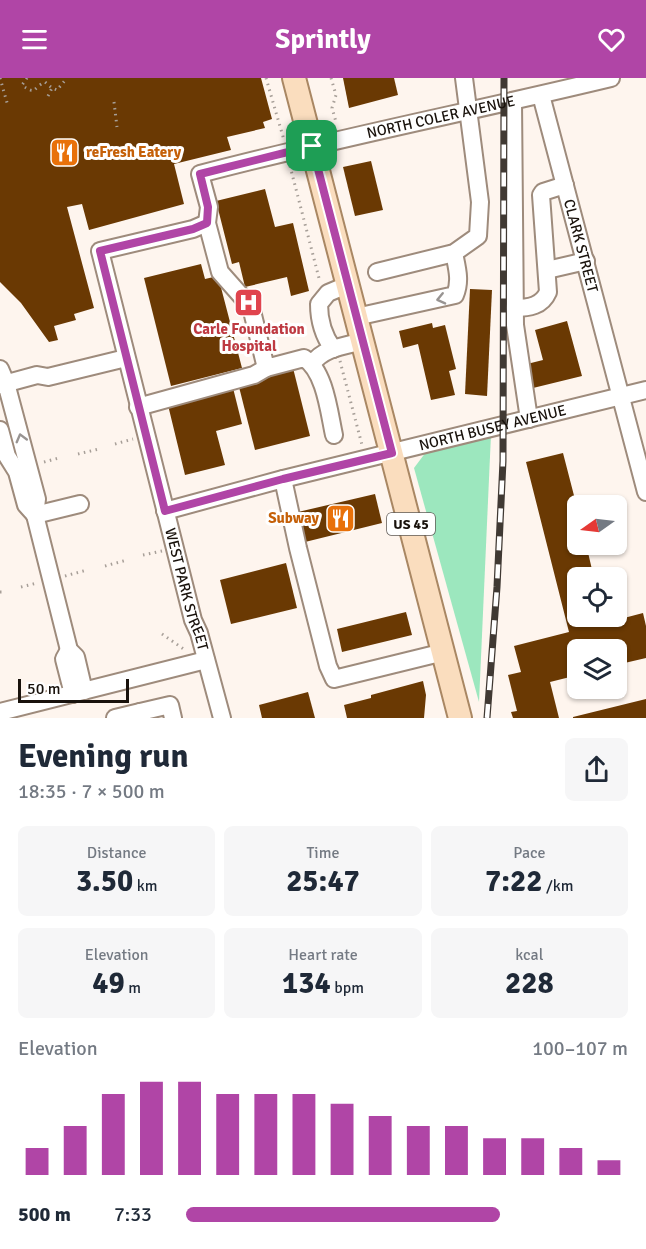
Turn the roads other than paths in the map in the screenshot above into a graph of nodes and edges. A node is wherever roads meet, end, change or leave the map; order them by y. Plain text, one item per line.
1 (294, 78) edge
2 (464, 78) edge
3 (611, 78) edge
4 (541, 94) junction
5 (513, 101) junction
6 (468, 111) junction
7 (312, 146) junction
8 (565, 185) junction
9 (207, 223) junction
10 (454, 252) junction
11 (586, 261) junction
12 (547, 270) junction
13 (377, 272) dead end
14 (347, 285) junction
15 (514, 308) junction
16 (356, 317) junction
17 (363, 341) junction
18 (333, 349) junction
19 (126, 358) junction
20 (312, 364) junction
21 (266, 368) junction
22 (2, 379) edge
23 (646, 390) edge
24 (621, 396) junction
25 (138, 407) junction
26 (529, 419) junction
27 (0, 430) edge
28 (334, 435) dead end
29 (392, 453) junction
30 (283, 479) junction
31 (645, 481) edge
32 (80, 504) dead end
33 (165, 511) junction
34 (35, 515) junction
35 (444, 652) junction
36 (206, 660) junction
37 (79, 692) junction
38 (454, 695) junction
39 (0, 712) edge
40 (141, 715) edge
41 (115, 718) edge
42 (173, 718) edge
43 (222, 718) edge
44 (449, 718) edge
45 (460, 718) edge

1 - 7 main road, US 45
2 - 6 street
3 - 4 street, NORTH COLER AVENUE
4 - 5 street, NORTH COLER AVENUE
4 - 8 street, CLARK STREET
5 - 6 street, NORTH COLER AVENUE
5 - 15 street
6 - 7 street, NORTH COLER AVENUE
6 - 10 street
7 - 9 street, NORTH COLER AVENUE
7 - 14 main road, US 45
8 - 11 street, CLARK STREET
8 - 12 street
9 - 19 street, WEST PARK STREET
9 - 21 street
10 - 13 street
10 -> 16 street
11 - 12 street
11 - 24 street, CLARK STREET
12 - 15 street
14 - 16 main road, US 45
14 - 18 street
15 - 26 street
16 - 17 main road, US 45
17 - 18 street
17 - 29 main road, US 45
18 - 20 street
19 - 22 street
19 - 25 street, WEST PARK STREET
20 - 21 street
20 - 28 street
21 - 25 street
34 -> 22 street
23 - 24 street, NORTH BUSEY AVENUE
24 - 26 street, NORTH BUSEY AVENUE
24 - 31 street, CLARK STREET
25 - 33 street, WEST PARK STREET
26 - 29 street, NORTH BUSEY AVENUE
27 - 34 street
29 - 30 street, NORTH BUSEY AVENUE
29 - 35 main road, US 45
30 - 33 street, NORTH BUSEY AVENUE
30 - 35 street
32 - 34 street
33 - 36 street, WEST PARK STREET
34 - 37 street
35 - 38 main road, US 45
36 - 37 street
36 - 43 street, WEST PARK STREET
37 - 39 street
38 - 44 main road
38 - 45 main road, US 45
40 - 41 street
40 - 42 street

